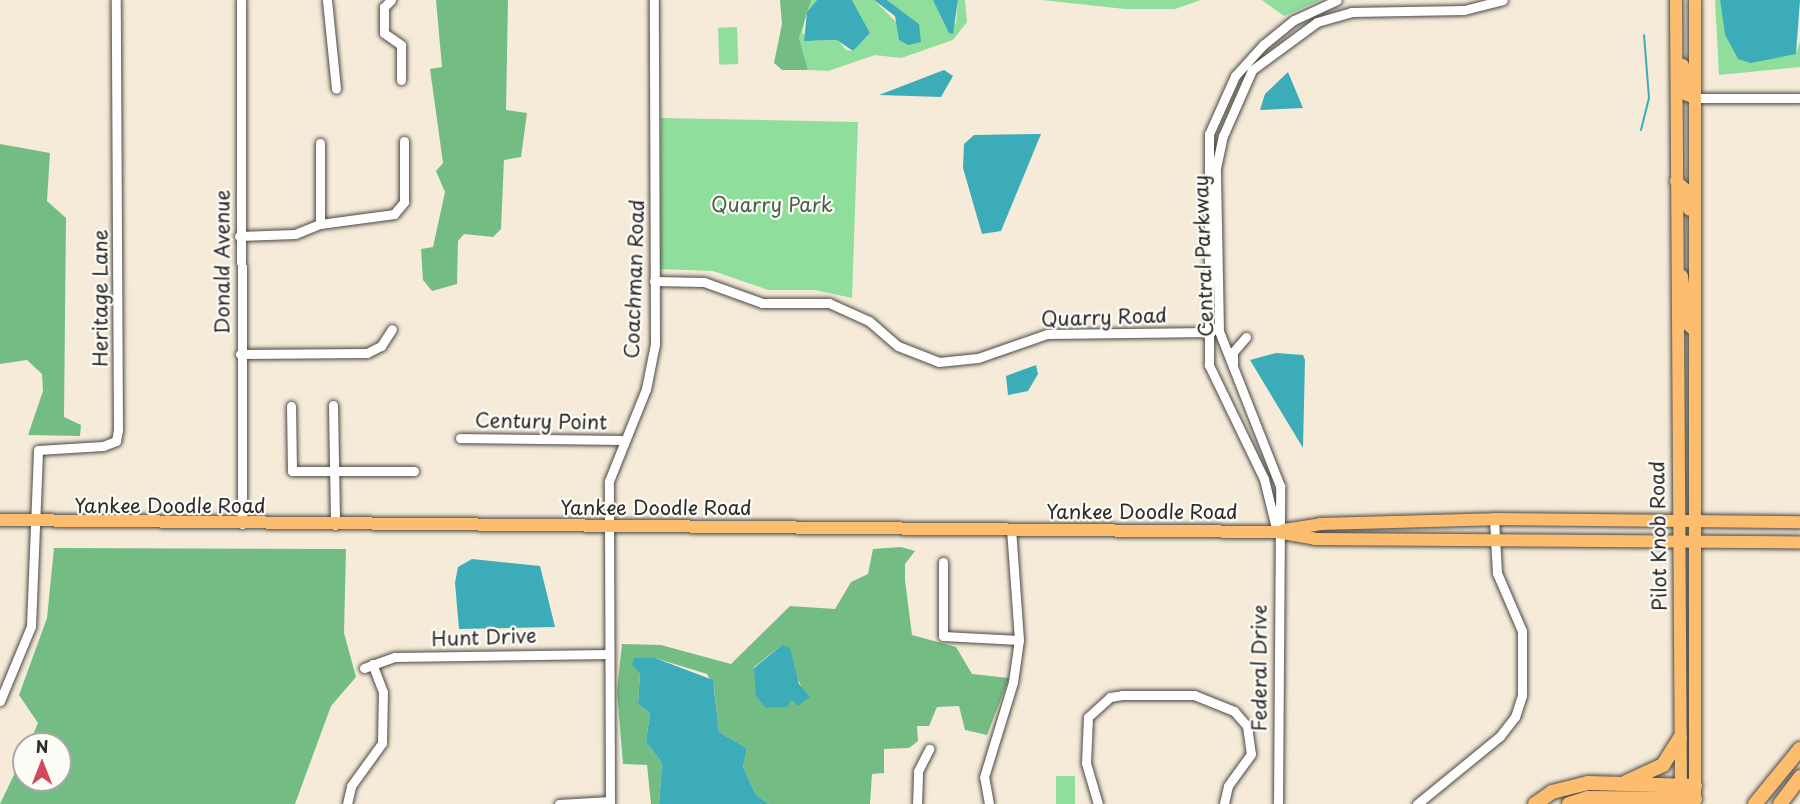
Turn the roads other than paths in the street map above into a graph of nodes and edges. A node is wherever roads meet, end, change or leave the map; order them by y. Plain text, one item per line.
1 (116, 0) edge
2 (241, 0) edge
3 (327, 0) edge
4 (391, 0) edge
5 (654, 0) edge
6 (1337, 0) edge
7 (1503, 0) edge
8 (1676, 0) edge
9 (1695, 0) edge
10 (1676, 32) junction
11 (401, 80) dead end
12 (336, 89) dead end
13 (1695, 98) junction
14 (1800, 98) edge
15 (405, 141) dead end
16 (320, 143) dead end
17 (1676, 181) junction
18 (320, 224) junction
19 (239, 236) junction
20 (1677, 267) junction
21 (654, 281) junction
22 (1696, 289) junction
23 (392, 329) dead end
24 (1696, 330) junction
25 (1219, 331) junction
26 (1205, 332) junction
27 (1246, 337) dead end
28 (240, 354) junction
29 (1234, 374) junction
30 (333, 405) dead end
31 (291, 406) dead end
32 (460, 438) dead end
33 (621, 440) junction
34 (335, 471) junction
35 (414, 471) dead end
36 (1676, 518) junction
37 (1494, 519) junction
38 (1696, 519) junction
39 (0, 520) edge
40 (1800, 522) edge
41 (35, 523) junction
42 (242, 524) junction
43 (335, 525) junction
44 (607, 526) junction
45 (0, 528) edge
46 (1011, 530) junction
47 (1277, 532) junction
48 (1493, 540) junction
49 (1677, 541) junction
50 (1696, 541) junction
51 (1800, 542) edge
52 (943, 562) dead end
53 (1019, 640) junction
54 (608, 654) junction
55 (0, 701) edge
56 (1680, 738) junction
57 (930, 749) dead end
58 (1800, 749) edge
59 (1800, 777) edge
60 (1617, 785) junction
61 (1688, 796) edge
62 (1632, 799) junction
63 (610, 803) edge
64 (347, 804) edge
65 (559, 804) edge
66 (917, 804) edge
67 (988, 804) edge
68 (1098, 804) edge
69 (1224, 804) edge
70 (1278, 804) edge
71 (1417, 804) edge
72 (1534, 804) edge
73 (1569, 804) edge
74 (1653, 804) edge
75 (1755, 804) edge
76 (1780, 804) edge

1 - 41 street, Heritage Lane
2 - 19 street, Donald Avenue
3 - 12 street
4 - 11 street
5 - 21 street, Coachman Road
6 - 26 street, Central Parkway
7 - 25 street, Central Parkway
8 - 10 main road, Pilot Knob Road
9 - 13 main road, Pilot Knob Road
10 - 13 main road, Pilot Knob Road
10 - 17 main road, Pilot Knob Road
13 - 14 street
13 - 22 main road, Pilot Knob Road
15 - 18 street
16 - 18 street
17 - 20 main road, Pilot Knob Road
17 - 22 main road, Pilot Knob Road
18 - 19 street
19 - 28 street, Donald Avenue
20 - 24 main road, Pilot Knob Road
20 - 36 main road, Pilot Knob Road
21 - 26 street, Quarry Road
21 - 33 street, Coachman Road
22 - 24 main road, Pilot Knob Road
23 - 28 street
24 - 38 main road, Pilot Knob Road
25 - 26 street, Quarry Road
25 - 29 street, Central Parkway
26 - 47 street, Central Parkway
27 - 29 street
28 - 42 street, Donald Avenue
29 - 47 street, Central Parkway
30 - 34 street
31 - 34 street
32 - 33 street, Century Point
33 - 44 street, Coachman Road
34 - 35 street
34 - 43 street
36 - 37 main road, Yankee Doodle Road
36 - 38 main road, Yankee Doodle Road
36 - 49 main road, Pilot Knob Road
37 - 47 main road, Yankee Doodle Road
37 - 48 street
38 - 40 main road, Yankee Doodle Road
38 - 50 main road, Pilot Knob Road
39 - 41 main road, Yankee Doodle Road
41 - 42 main road, Yankee Doodle Road
41 - 45 main road, Yankee Doodle Road
41 - 55 street
42 - 43 main road, Yankee Doodle Road
43 - 44 main road, Yankee Doodle Road
44 - 46 main road, Yankee Doodle Road
44 - 54 street, Coachman Road
46 - 47 main road, Yankee Doodle Road
46 - 53 street
47 - 48 main road, Yankee Doodle Road
47 - 70 street, Federal Drive
48 - 49 main road, Yankee Doodle Road
48 - 71 street
49 - 50 main road, Yankee Doodle Road
49 - 56 main road, Pilot Knob Road
50 - 51 main road, Yankee Doodle Road
50 - 61 main road, Pilot Knob Road
52 - 53 street
53 - 67 street
54 - 63 street, Coachman Road
54 - 64 street, Hunt Drive
56 - 60 highway
56 - 61 main road, Pilot Knob Road
57 - 66 street
58 - 75 highway
59 - 76 highway
60 - 61 highway
60 - 72 highway
61 - 62 highway
62 - 73 highway
62 - 74 highway
63 - 65 street
68 - 69 street

